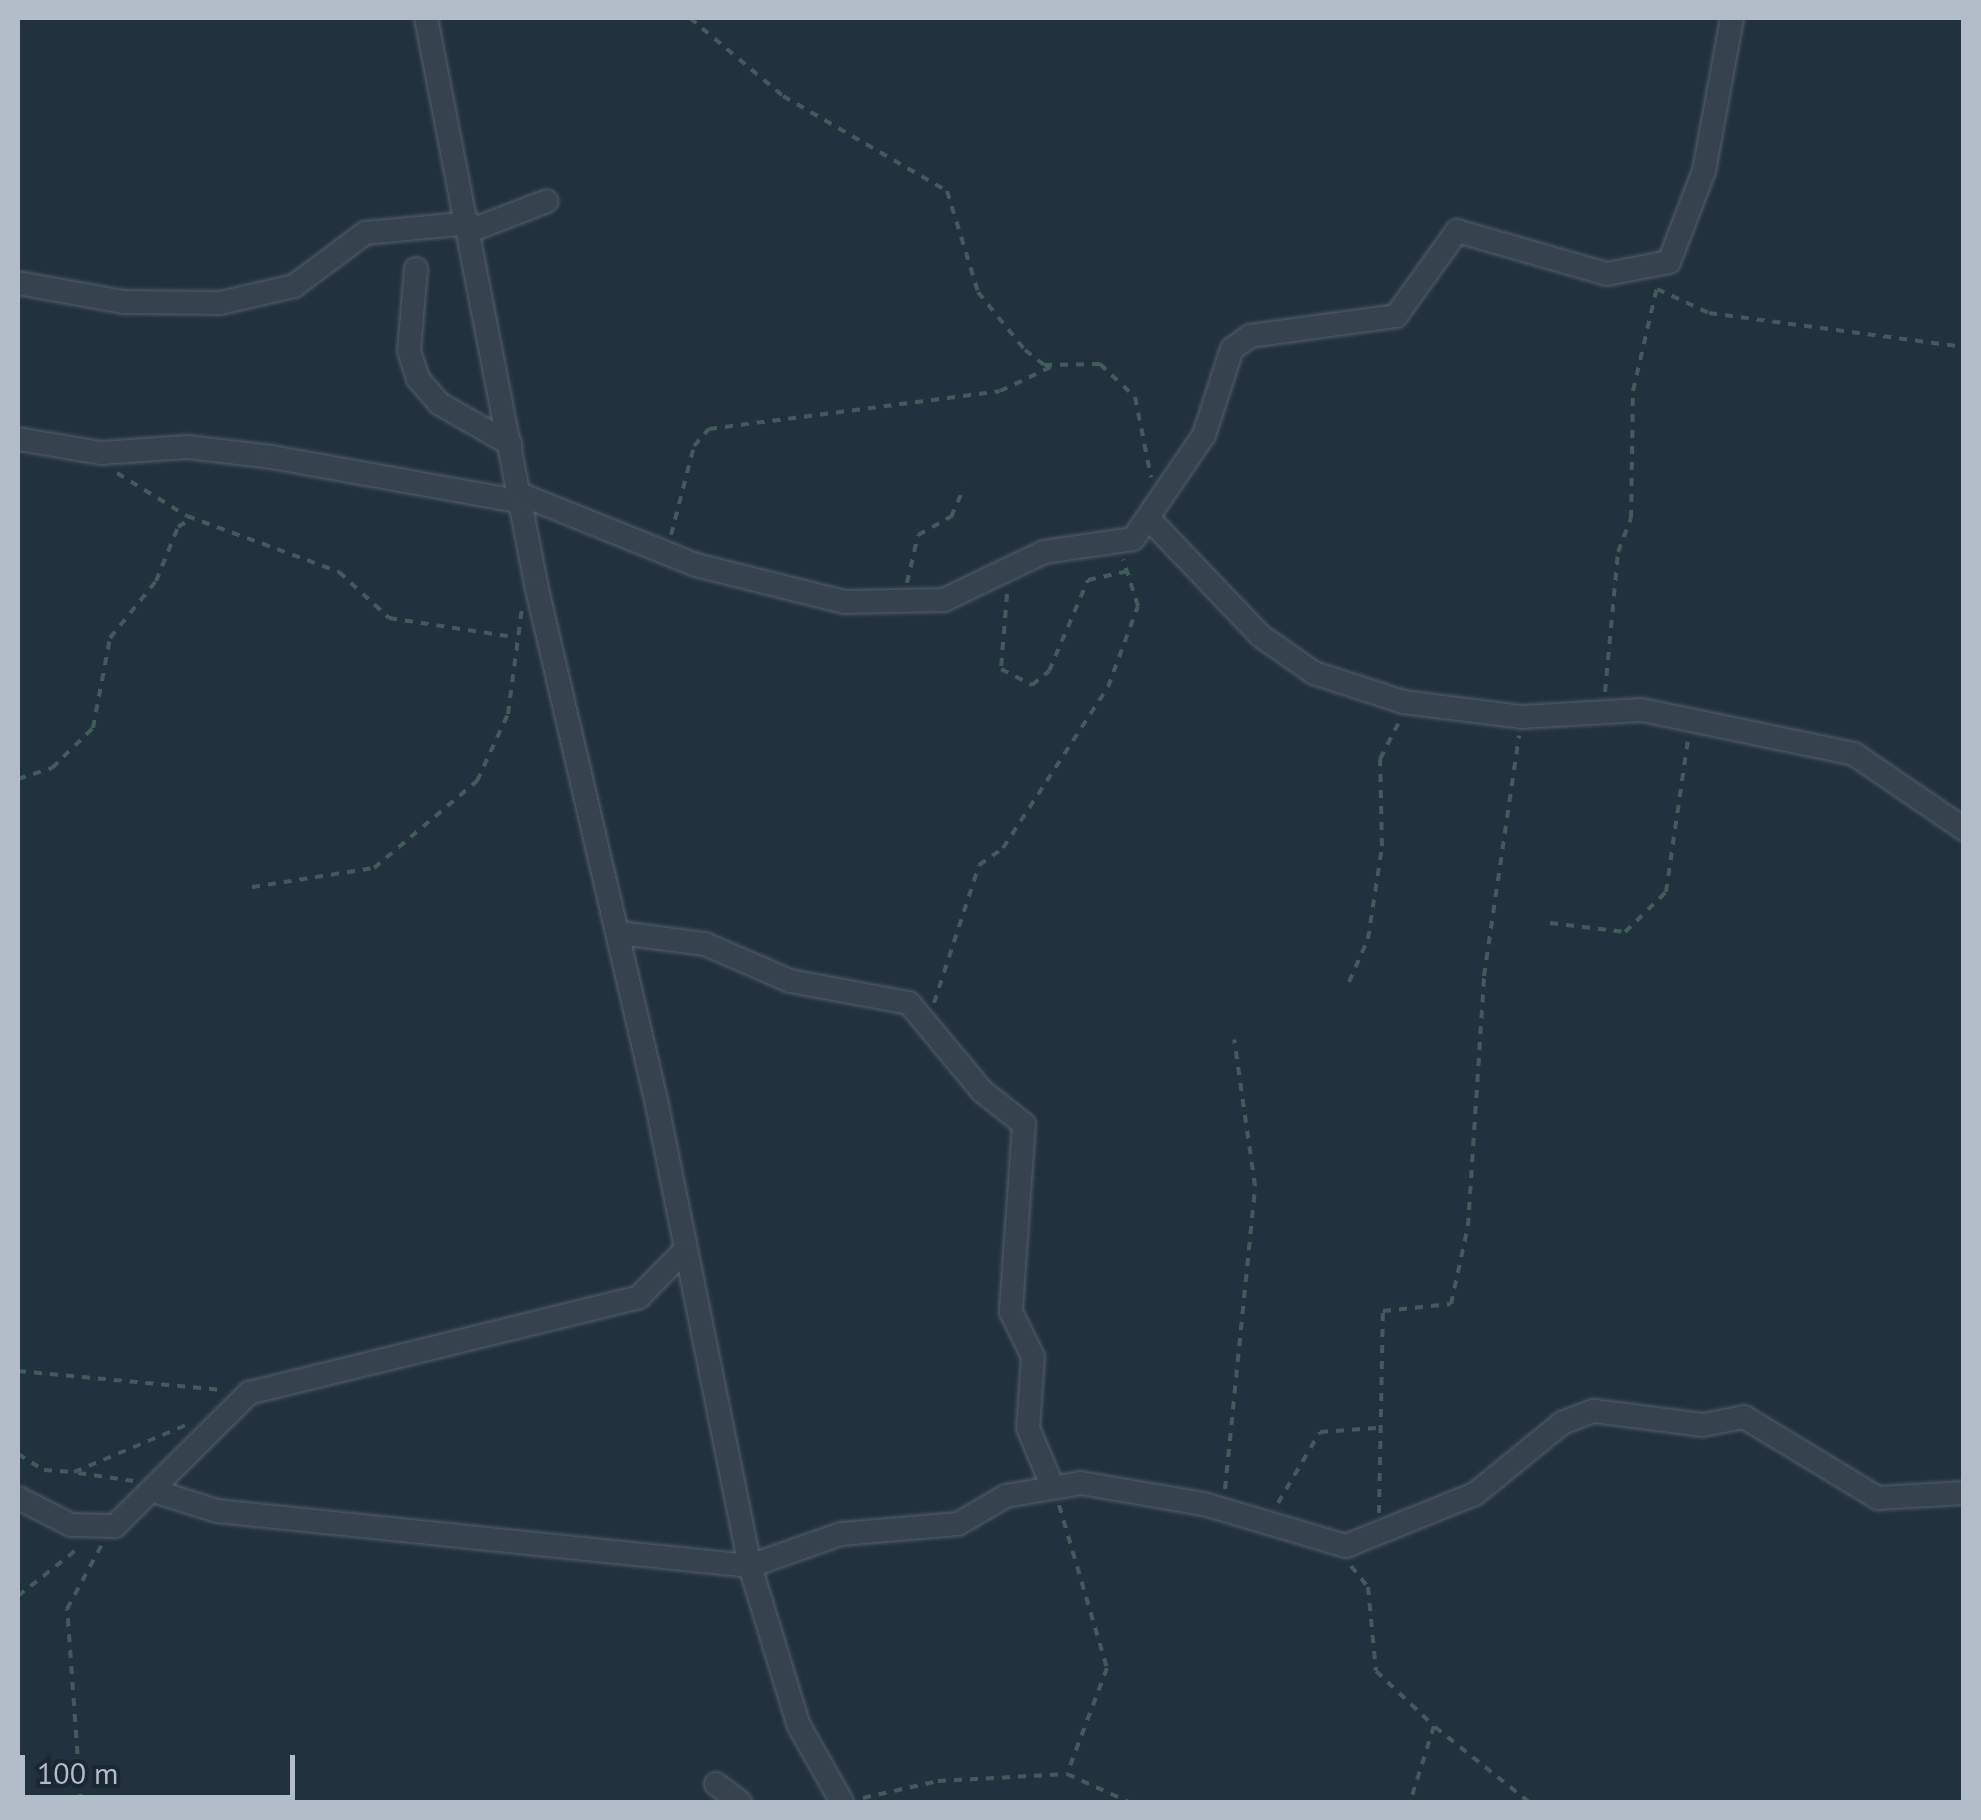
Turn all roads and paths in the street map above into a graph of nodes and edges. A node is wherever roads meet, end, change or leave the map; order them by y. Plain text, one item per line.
1 (426, 18) edge
2 (690, 18) edge
3 (1732, 18) edge
4 (548, 202) dead end
5 (471, 226) junction
6 (416, 269) dead end
7 (1659, 279) junction
8 (18, 283) edge
9 (1964, 347) edge
10 (1053, 366) junction
11 (18, 439) edge
12 (510, 444) junction
13 (84, 450) junction
14 (964, 488) dead end
15 (521, 498) junction
16 (1164, 498) junction
17 (192, 518) junction
18 (1152, 522) junction
19 (1118, 545) junction
20 (667, 555) junction
21 (1007, 569) junction
22 (1128, 571) junction
23 (537, 589) junction
24 (895, 604) junction
25 (513, 637) junction
26 (1402, 702) junction
27 (1604, 709) junction
28 (1521, 717) junction
29 (1677, 718) junction
30 (18, 778) edge
31 (1964, 829) edge
32 (252, 887) dead end
33 (1550, 923) dead end
34 (620, 933) junction
35 (1349, 982) dead end
36 (926, 1023) junction
37 (1234, 1039) dead end
38 (685, 1250) junction
39 (18, 1371) edge
40 (248, 1393) junction
41 (222, 1414) junction
42 (1376, 1428) junction
43 (18, 1454) edge
44 (74, 1472) junction
45 (1052, 1485) junction
46 (159, 1489) junction
47 (1964, 1493) edge
48 (18, 1498) edge
49 (1221, 1508) junction
50 (1266, 1524) junction
51 (107, 1527) junction
52 (1382, 1538) junction
53 (1330, 1546) junction
54 (750, 1566) junction
55 (18, 1596) edge
56 (1434, 1726) junction
57 (1067, 1774) junction
58 (716, 1784) dead end
59 (81, 1802) edge
60 (740, 1802) edge
61 (842, 1802) edge
62 (854, 1802) edge
63 (1129, 1802) edge
64 (1410, 1802) edge
65 (1528, 1802) edge

1 - 5 street
2 - 10 path
3 - 7 street
4 - 5 street
5 - 8 street
5 - 12 street
6 - 12 street
7 - 9 path
7 - 16 street
7 - 27 path
10 - 16 path
10 - 20 path
11 - 13 street
12 - 15 street
13 - 15 street
13 - 17 path
14 - 24 path
15 - 20 street
15 - 23 street
16 - 18 street
17 - 25 path
17 - 30 path
18 - 19 street
18 - 26 street
19 - 21 street
19 - 22 path
20 - 24 street
21 - 22 path
21 - 24 street
22 - 36 path
23 - 25 path
23 - 34 street
25 - 32 path
26 - 28 street
26 - 35 path
27 - 28 street
27 - 29 street
28 - 42 path
29 - 31 street
29 - 33 path
34 - 36 street
34 - 38 street
36 - 45 street
37 - 49 path
38 - 40 street
38 - 54 street
39 - 40 path
40 - 41 street
41 - 44 path
41 - 46 street
42 - 50 path
42 - 52 path
43 - 44 path
44 - 46 path
45 - 49 street
45 - 54 street
45 - 57 path
46 - 51 street
46 - 54 street
47 - 52 street
48 - 51 street
49 - 50 street
50 - 53 street
51 - 55 path
51 - 59 path
52 - 53 street
53 - 56 path
54 - 61 street
56 - 64 path
56 - 65 path
57 - 62 path
57 - 63 path
58 - 60 street

